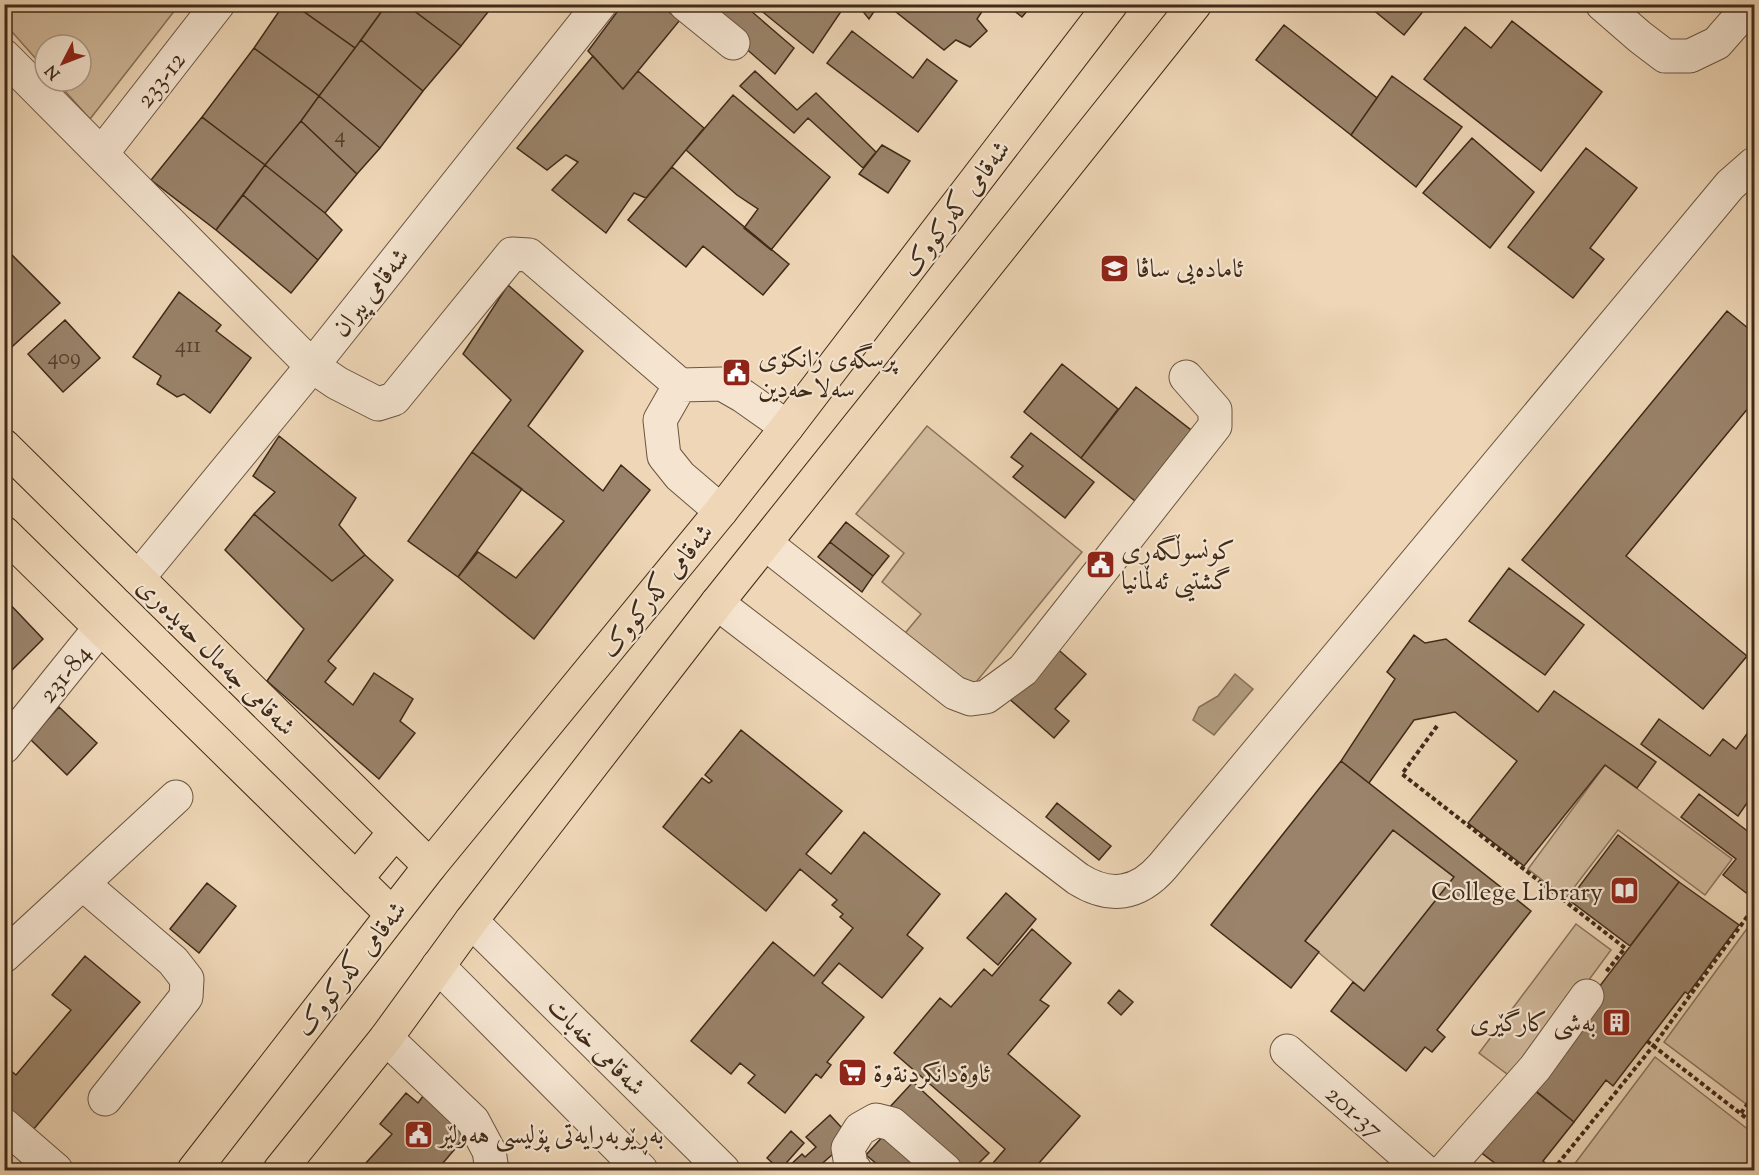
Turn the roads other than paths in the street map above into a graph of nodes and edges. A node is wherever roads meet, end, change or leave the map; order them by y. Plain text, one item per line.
1 (218, 4) edge
2 (600, 4) edge
3 (684, 4) edge
4 (1111, 4) edge
5 (1195, 4) edge
6 (1602, 4) edge
7 (1751, 4) edge
8 (733, 43) dead end
9 (4, 56) edge
10 (102, 153) junction
11 (1755, 164) edge
12 (312, 366) junction
13 (1186, 377) dead end
14 (680, 385) junction
15 (787, 428) junction
16 (4, 446) edge
17 (721, 511) junction
18 (4, 533) edge
19 (765, 543) junction
20 (138, 578) junction
21 (717, 603) junction
22 (100, 628) junction
23 (4, 747) edge
24 (176, 797) dead end
25 (395, 832) junction
26 (430, 866) junction
27 (356, 879) junction
28 (83, 884) junction
29 (392, 914) junction
30 (471, 921) junction
31 (4, 956) edge
32 (438, 966) junction
33 (1587, 996) road end
34 (386, 1038) junction
35 (1287, 1051) dead end
36 (105, 1099) dead end
37 (4, 1125) edge
38 (56, 1170) edge
39 (194, 1170) edge
40 (280, 1170) edge
41 (492, 1170) edge
42 (641, 1170) edge
43 (723, 1170) edge
44 (855, 1170) edge
45 (945, 1170) edge
46 (1423, 1170) edge
47 (1445, 1170) edge

1 - 10 street, 233-12
2 - 12 street, شەقامی پیران
3 - 8 street
4 - 15 main road, شەقامی کەرکووک
5 - 19 main road
6 - 7 street
9 - 10 street
10 - 12 street
11 - 21 street
12 - 14 street
12 - 20 street, شەقامی پیران
13 - 19 street
14 - 15 street
14 - 17 street
15 - 17 main road, شەقامی کەرکووک
16 - 20 main road, شەقامی جەمال حەیدەری
17 - 26 main road, شەقامی کەرکووک
18 - 22 main road
19 - 21 main road
20 - 25 main road, شەقامی جەمال حەیدەری
21 - 30 main road
22 - 23 street, 231-84
22 - 27 main road
24 - 28 street
25 - 26 main road, شەقامی جەمال حەیدەری
25 - 27 main road
26 - 29 main road, شەقامی کەرکووک
27 - 29 main road
28 - 31 street
28 - 36 street
29 - 39 main road, شەقامی کەرکووک
30 - 32 main road
30 - 43 street, شەقامی خەبات
32 - 34 main road
32 - 42 street
33 - 47 street
34 - 40 main road
34 - 41 street
35 - 46 street, 201-37
37 - 38 street
44 - 45 street

